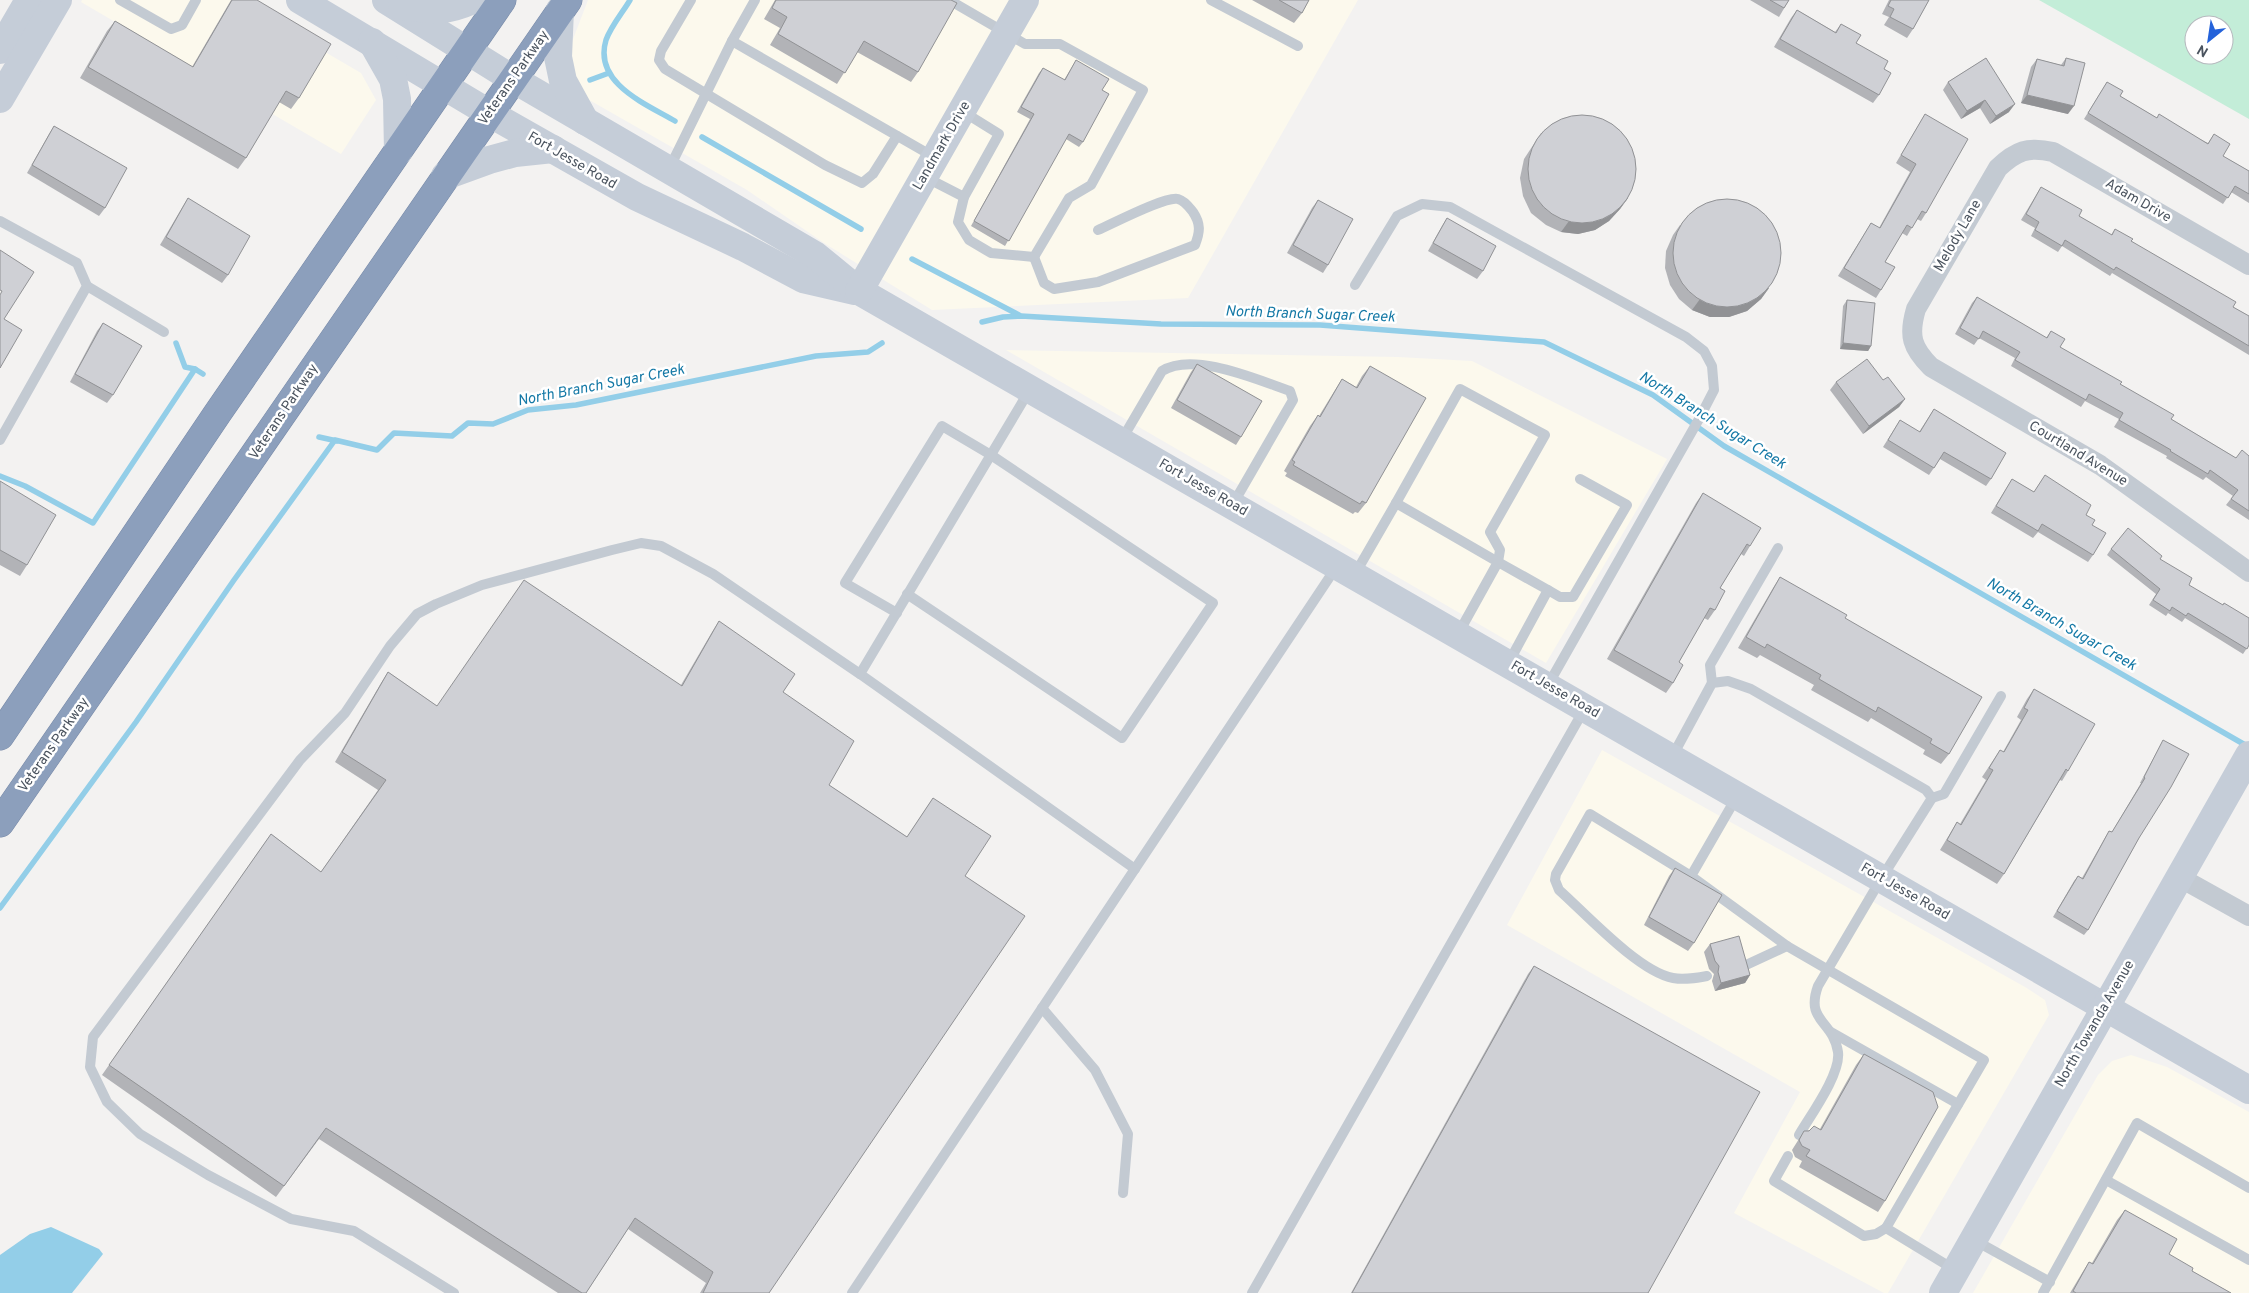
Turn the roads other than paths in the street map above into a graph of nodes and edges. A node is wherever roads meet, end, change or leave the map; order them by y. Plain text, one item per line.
1 (29, 0) edge
2 (58, 0) edge
3 (120, 0) edge
4 (196, 0) edge
5 (300, 0) edge
6 (473, 0) edge
7 (502, 0) edge
8 (691, 0) edge
9 (755, 0) edge
10 (949, 0) edge
11 (1025, 0) edge
12 (1211, 0) edge
13 (390, 2) edge
14 (564, 5) edge
15 (1006, 33) junction
16 (732, 40) junction
17 (371, 41) junction
18 (1298, 46) dead end
19 (0, 50) edge
20 (467, 51) junction
21 (513, 80) junction
22 (4, 83) edge
23 (444, 85) junction
24 (706, 94) junction
25 (962, 111) junction
26 (489, 113) junction
27 (585, 121) junction
28 (897, 136) junction
29 (553, 149) junction
30 (2024, 150) joint
31 (398, 152) junction
32 (930, 167) junction
33 (668, 170) junction
34 (445, 176) junction
35 (964, 197) junction
36 (0, 221) edge
37 (1098, 230) dead end
38 (1034, 257) junction
39 (2249, 265) edge
40 (1355, 285) dead end
41 (87, 286) junction
42 (859, 291) junction
43 (164, 332) dead end
44 (1912, 335) joint
45 (1030, 389) junction
46 (0, 440) edge
47 (1121, 441) junction
48 (991, 455) junction
49 (1580, 479) dead end
50 (1396, 503) junction
51 (1232, 505) junction
52 (1778, 548) dead end
53 (1498, 562) junction
54 (1346, 570) junction
55 (2249, 572) edge
56 (1548, 590) junction
57 (907, 594) junction
58 (896, 613) junction
59 (1458, 634) junction
60 (1508, 663) junction
61 (860, 674) junction
62 (1712, 683) junction
63 (1548, 686) junction
64 (2002, 696) dead end
65 (1586, 708) junction
66 (0, 736) edge
67 (1672, 757) junction
68 (2245, 763) edge
69 (1738, 794) junction
70 (1932, 798) junction
71 (0, 823) edge
72 (1135, 869) junction
73 (1690, 876) junction
74 (2179, 877) junction
75 (1881, 879) junction
76 (2249, 916) edge
77 (1786, 946) junction
78 (1746, 965) edge
79 (1828, 968) junction
80 (1707, 976) dead end
81 (2105, 1006) junction
82 (1042, 1008) junction
83 (1831, 1032) junction
84 (2249, 1090) edge
85 (1958, 1104) junction
86 (1799, 1135) edge
87 (1788, 1156) dead end
88 (2106, 1180) junction
89 (2249, 1188) edge
90 (1123, 1193) dead end
91 (1886, 1228) junction
92 (1973, 1240) junction
93 (2249, 1260) edge
94 (1949, 1282) edge
95 (2050, 1282) junction
96 (454, 1293) edge
97 (852, 1293) edge
98 (1252, 1293) edge
99 (2044, 1293) edge

1 - 19 main road
2 - 22 main road
3 - 4 lane
5 - 17 main road, Fort Jesse Road
6 - 13 main road
7 - 20 highway
8 - 24 lane
9 - 16 lane
10 - 15 lane
11 - 15 main road, Landmark Drive
12 - 18 lane
13 - 20 main road, Fort Jesse Road
14 - 21 highway, Veterans Parkway
14 - 27 main road
15 - 25 main road, Landmark Drive
15 - 38 lane
16 - 24 lane
16 - 28 lane
17 - 23 main road, Fort Jesse Road
17 - 31 main road
20 - 21 main road, Fort Jesse Road
20 - 23 highway
21 - 26 highway, Veterans Parkway
21 - 27 main road, Fort Jesse Road
23 - 26 main road, Fort Jesse Road
23 - 31 highway
24 - 28 lane
24 - 33 lane
25 - 32 main road, Landmark Drive
25 - 35 lane
26 - 29 main road, Fort Jesse Road
26 - 34 highway, Veterans Parkway
27 - 33 main road, Fort Jesse Road
28 - 32 lane
29 - 34 main road
29 - 42 main road, Fort Jesse Road
30 - 39 street, Adam Drive
30 - 44 street, Melody Lane
31 - 66 highway
32 - 35 lane
32 - 42 main road, Landmark Drive
33 - 42 main road, Fort Jesse Road
34 - 71 highway, Veterans Parkway
35 - 38 lane
36 - 41 lane
37 - 38 lane
40 - 63 lane
41 - 43 lane
41 - 46 lane
42 - 45 main road, Fort Jesse Road
44 - 55 street, Courtland Avenue
45 - 47 main road, Fort Jesse Road
45 - 48 lane
47 - 51 main road, Fort Jesse Road
47 - 51 lane
48 - 57 lane
48 - 57 lane
48 - 58 lane
49 - 56 lane
50 - 53 lane
50 - 53 lane
50 - 54 lane
51 - 54 main road, Fort Jesse Road
52 - 62 lane
53 - 56 lane
53 - 59 lane
54 - 59 main road, Fort Jesse Road
54 - 72 lane
56 - 60 lane
57 - 58 lane
58 - 61 lane
59 - 60 main road, Fort Jesse Road
60 - 63 main road, Fort Jesse Road
61 - 72 lane
61 - 96 lane
62 - 67 lane
62 - 70 lane
63 - 65 main road, Fort Jesse Road
64 - 70 lane
65 - 67 main road, Fort Jesse Road
65 - 98 lane
67 - 69 main road, Fort Jesse Road
68 - 74 main road, North Towanda Avenue
69 - 73 lane
69 - 75 main road, Fort Jesse Road
70 - 75 lane
72 - 82 lane
73 - 77 lane
73 - 80 lane
74 - 76 street
74 - 81 main road, North Towanda Avenue
75 - 79 lane
75 - 81 main road, Fort Jesse Road
77 - 78 lane
77 - 79 lane
79 - 83 lane
79 - 85 lane
81 - 84 main road, Fort Jesse Road
81 - 92 main road, North Towanda Avenue
82 - 90 lane
82 - 97 lane
83 - 85 lane
83 - 86 lane
85 - 91 lane
87 - 91 lane
88 - 89 lane
88 - 93 lane
88 - 95 lane
91 - 94 lane
92 - 94 main road, North Towanda Avenue
92 - 95 lane
95 - 99 lane

